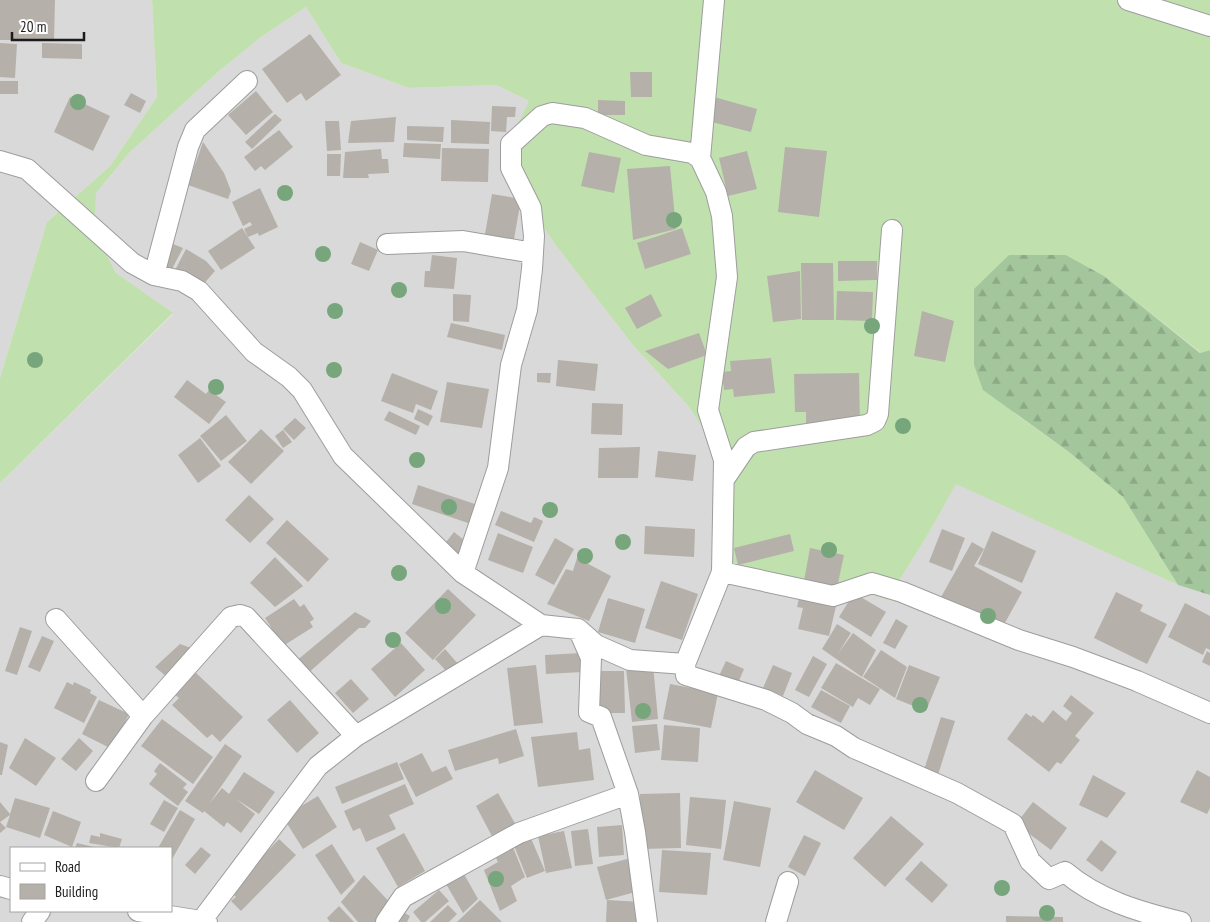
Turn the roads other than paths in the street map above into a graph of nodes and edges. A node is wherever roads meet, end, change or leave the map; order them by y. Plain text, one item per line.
1 (714, 0) edge
2 (1128, 0) edge
3 (1210, 26) edge
4 (247, 80) dead end
5 (700, 158) junction
6 (0, 161) edge
7 (892, 230) dead end
8 (387, 244) dead end
9 (533, 253) junction
10 (154, 275) junction
11 (725, 478) junction
12 (722, 572) junction
13 (464, 573) junction
14 (56, 619) dead end
15 (541, 625) junction
16 (578, 629) junction
17 (685, 664) junction
18 (1210, 713) edge
19 (143, 716) junction
20 (356, 736) junction
21 (96, 781) dead end
22 (628, 794) junction
23 (788, 882) dead end
24 (145, 912) edge
25 (205, 921) edge
26 (1172, 921) edge
27 (386, 922) edge
28 (647, 922) edge
29 (776, 922) edge

1 - 5 street
2 - 3 street
4 - 10 street
5 - 9 street
5 - 11 street
6 - 10 street
7 - 11 street
8 - 9 street
9 - 13 street
10 - 13 street
11 - 12 street
12 - 17 street
12 - 18 street
13 - 15 street
14 - 19 street
15 - 16 street
15 - 20 street
16 - 17 street
16 - 22 street
17 - 26 street
19 - 20 street
19 - 21 street
20 - 25 street
22 - 27 street
22 - 28 street
23 - 29 street
24 - 25 street

